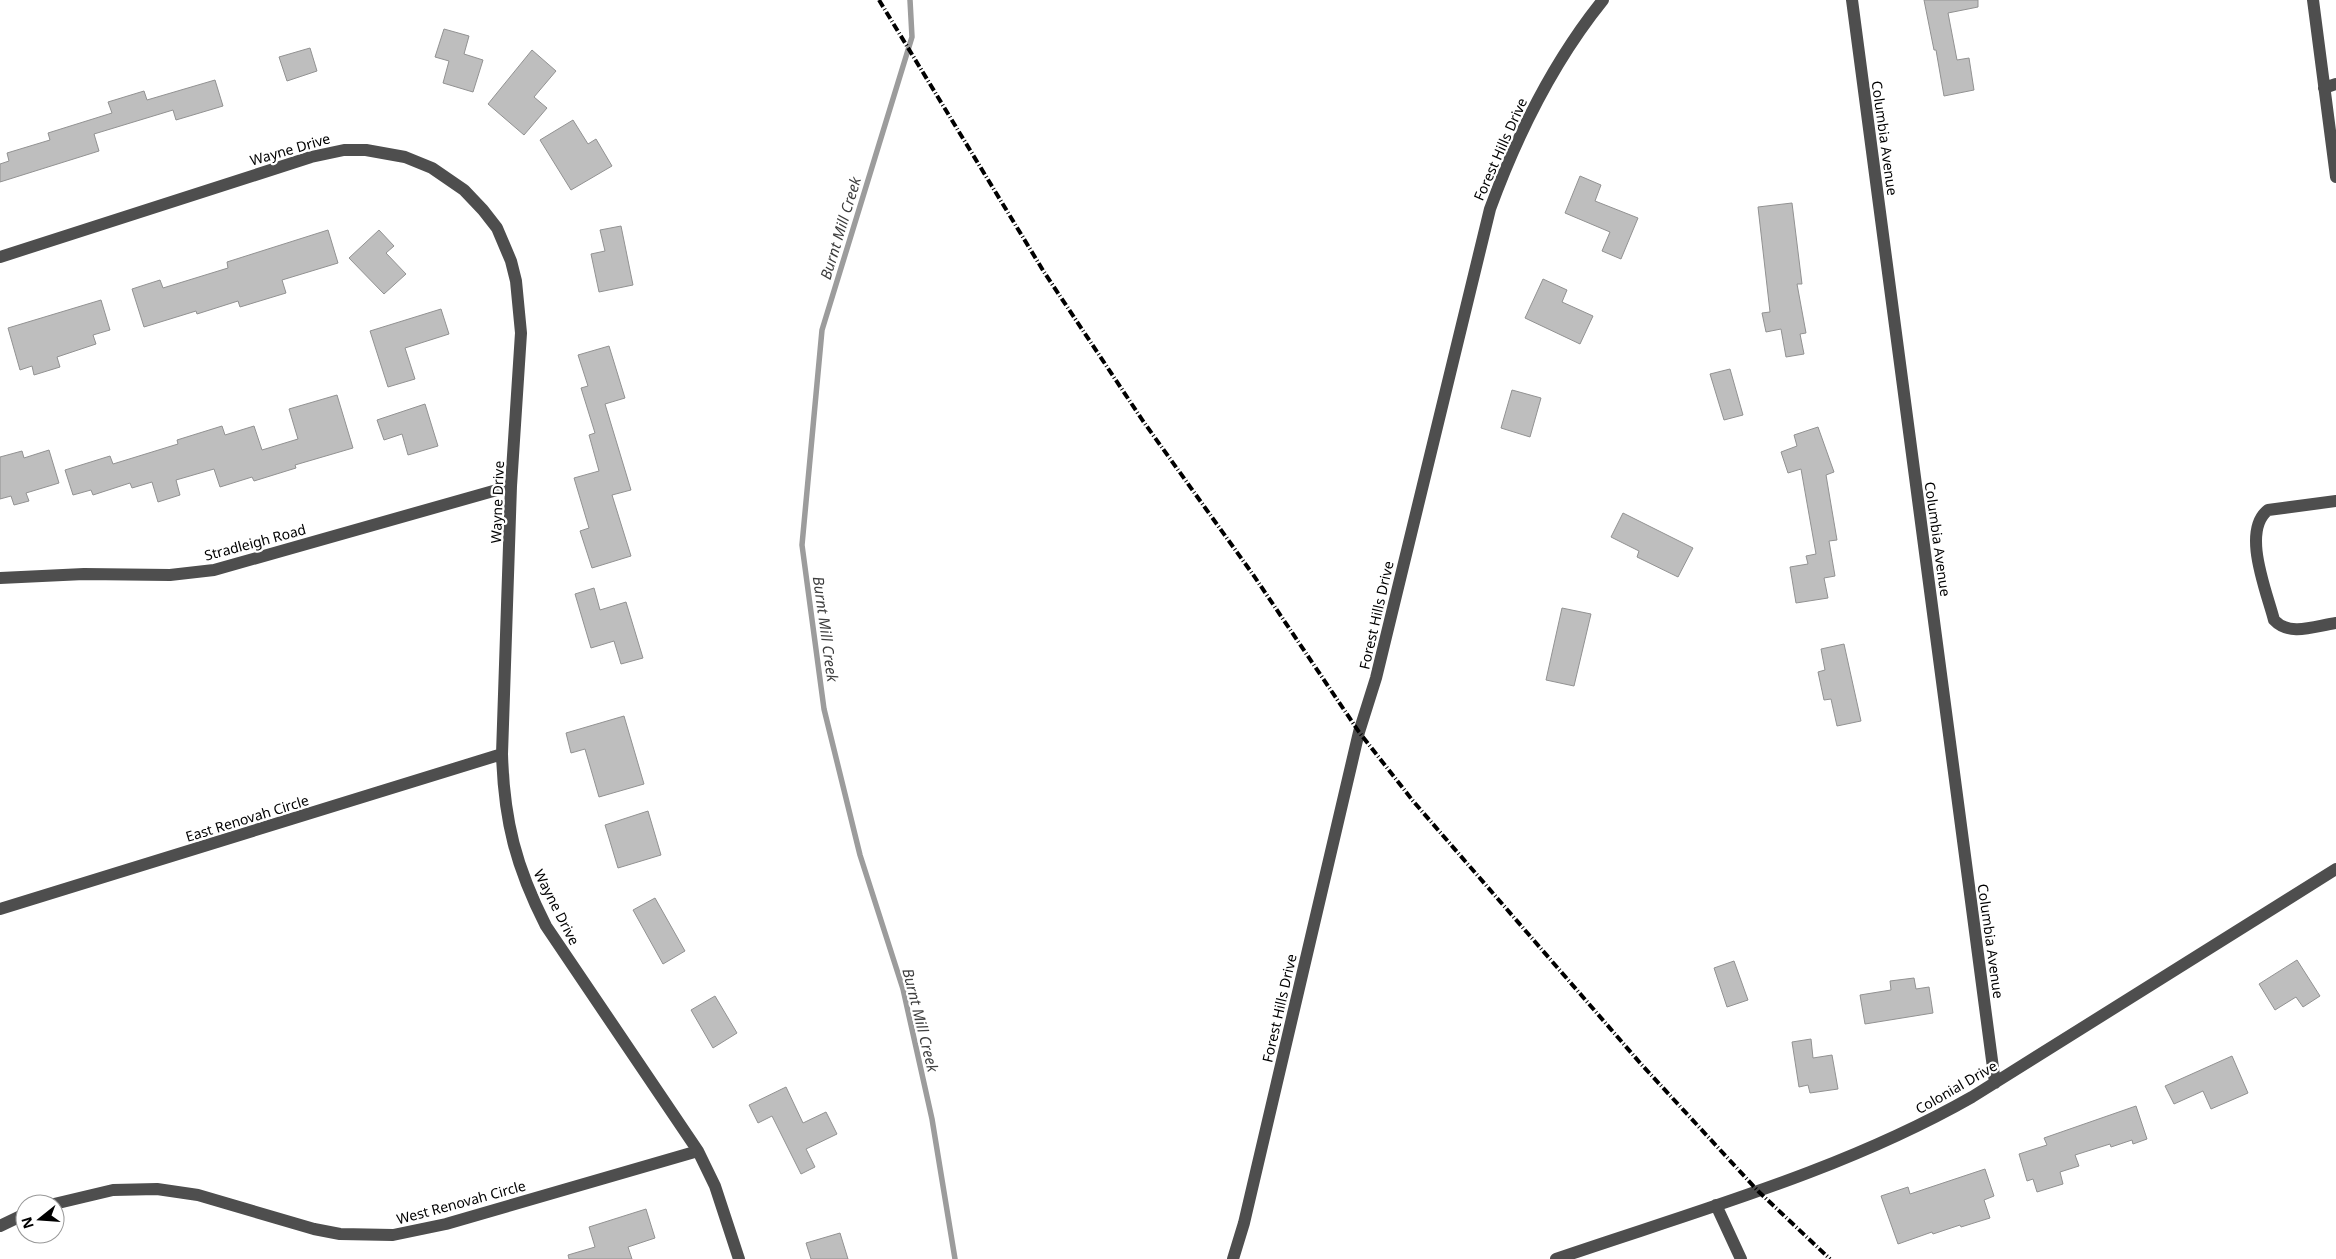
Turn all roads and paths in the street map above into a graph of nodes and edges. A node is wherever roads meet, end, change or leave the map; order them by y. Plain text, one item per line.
1 (1603, 0) edge
2 (1852, 0) edge
3 (2313, 0) edge
4 (2330, 86) edge
5 (2336, 177) edge
6 (0, 257) edge
7 (511, 486) junction
8 (2336, 501) edge
9 (0, 578) edge
10 (2336, 623) edge
11 (502, 754) junction
12 (2336, 869) edge
13 (0, 909) edge
14 (1995, 1083) junction
15 (698, 1151) junction
16 (65, 1201) edge
17 (1716, 1205) junction
18 (15, 1219) edge
19 (0, 1226) edge
20 (739, 1259) edge
21 (1234, 1259) edge
22 (1556, 1259) edge
23 (1741, 1259) edge

1 - 21 street, Forest Hills Drive
2 - 14 street, Columbia Avenue
3 - 4 street
4 - 5 street
6 - 7 street, Wayne Drive
7 - 9 street, Stradleigh Road
7 - 11 street, Wayne Drive
8 - 10 street
11 - 13 street, East Renovah Circle
11 - 15 street, Wayne Drive
12 - 14 street, Colonial Drive
14 - 17 street, Colonial Drive
15 - 16 street, West Renovah Circle
15 - 20 street, Wayne Drive
17 - 22 street, Colonial Drive
17 - 23 street
18 - 19 street

